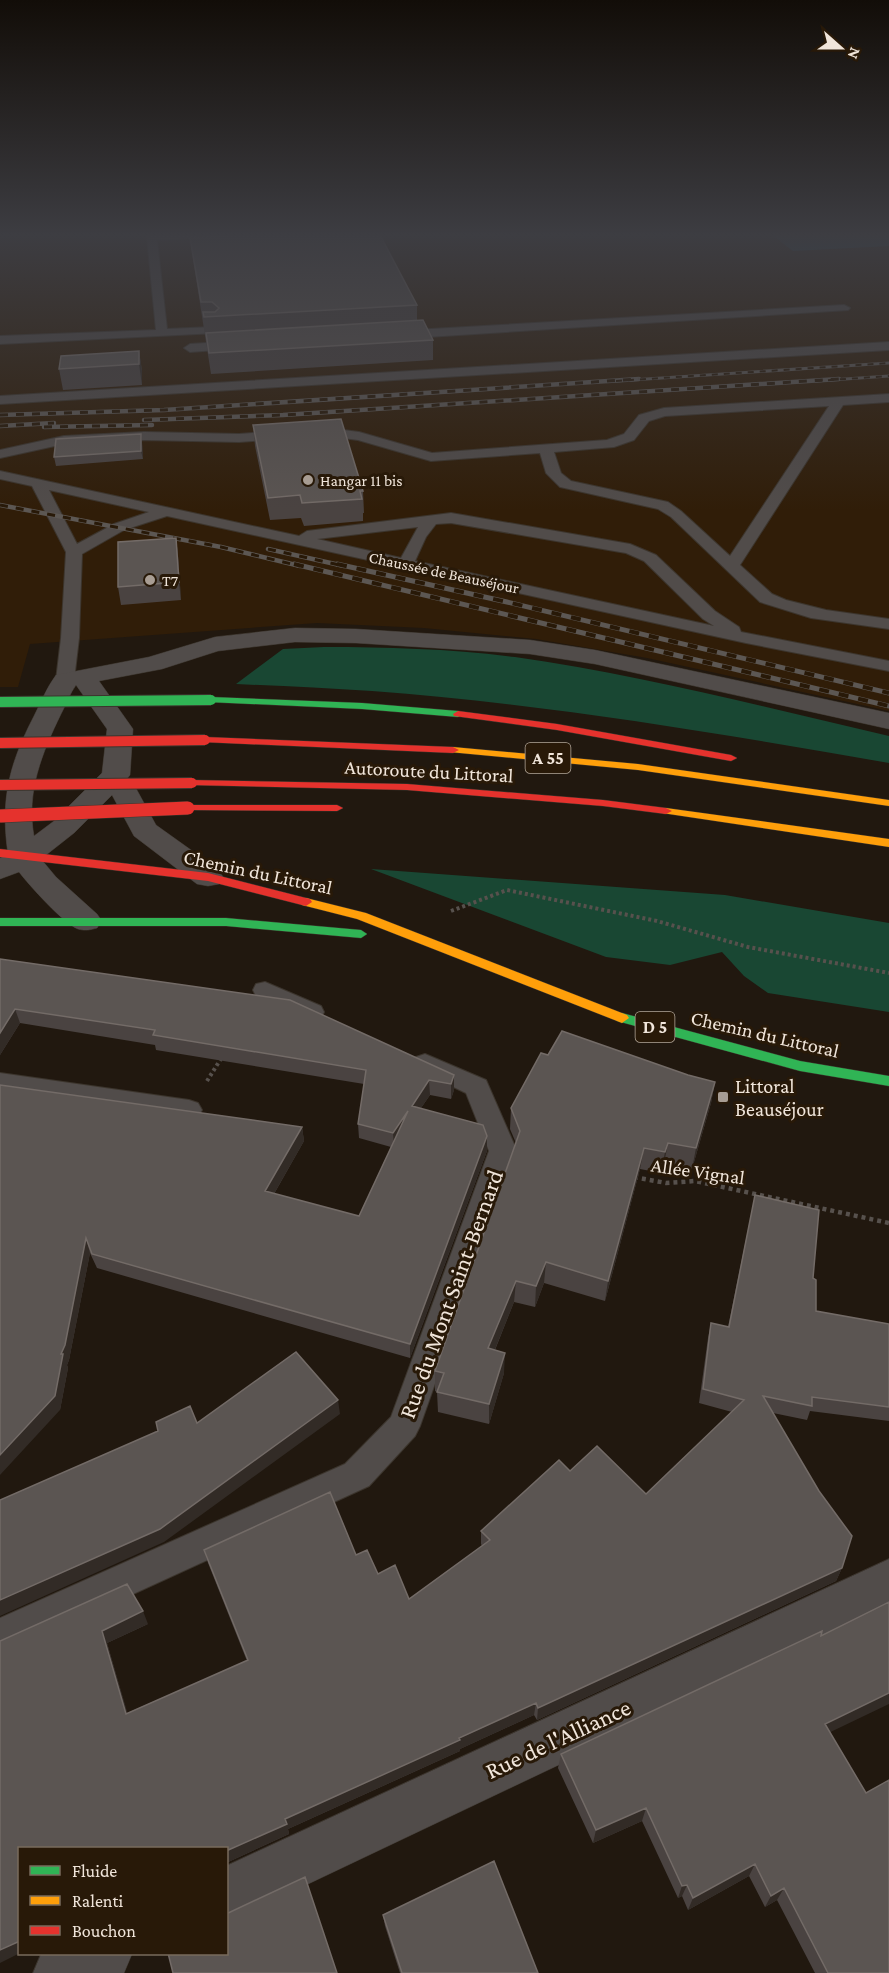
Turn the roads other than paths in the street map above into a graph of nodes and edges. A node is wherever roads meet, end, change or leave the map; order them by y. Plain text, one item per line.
1 (161, 327) edge
2 (438, 327) edge
3 (533, 327) edge
4 (220, 331) edge
5 (453, 332) junction
6 (162, 334) junction
7 (381, 336) edge
8 (0, 340) edge
9 (250, 344) edge
10 (417, 345) edge
11 (889, 346) edge
12 (190, 348) dead end
13 (889, 398) edge
14 (0, 400) edge
15 (839, 401) junction
16 (546, 449) junction
17 (0, 454) edge
18 (0, 475) edge
19 (38, 484) junction
20 (165, 511) junction
21 (432, 519) junction
22 (289, 538) junction
23 (74, 552) junction
24 (406, 563) junction
25 (732, 566) junction
26 (889, 624) edge
27 (746, 638) junction
28 (153, 664) junction
29 (889, 666) edge
30 (74, 678) junction
31 (0, 702) edge
32 (889, 721) edge
33 (120, 729) junction
34 (0, 743) edge
35 (742, 760) dead end
36 (116, 775) junction
37 (7, 780) edge
38 (844, 783) dead end
39 (407, 787) junction
40 (889, 800) edge
41 (368, 801) dead end
42 (348, 808) dead end
43 (0, 816) edge
44 (889, 843) edge
45 (8, 860) edge
46 (208, 877) junction
47 (86, 921) junction
48 (0, 922) edge
49 (431, 944) junction
50 (265, 990) dead end
51 (339, 1024) edge
52 (403, 1053) edge
53 (889, 1081) edge
54 (0, 1082) edge
55 (189, 1110) edge
56 (889, 1583) edge
57 (0, 1637) edge
58 (228, 1894) edge
59 (100, 1955) edge
60 (62, 1973) edge

1 - 6 lane
2 - 5 lane
3 - 5 lane
4 - 6 lane
5 - 7 lane
5 - 10 lane
6 - 8 lane
9 - 12 lane
11 - 14 lane
13 - 15 lane
15 - 16 lane
15 - 25 lane
16 - 17 lane
16 - 25 lane
18 - 19 lane, Chaussée de Beauséjour
19 - 20 lane, Chaussée de Beauséjour
19 - 23 lane
20 - 22 lane, Chaussée de Beauséjour
20 - 23 lane
21 - 22 lane
21 - 24 lane
21 - 27 lane
22 - 24 lane, Chaussée de Beauséjour
23 - 30 lane
24 - 27 lane, Chaussée de Beauséjour
25 - 26 lane
27 - 29 lane, Chaussée de Beauséjour
28 - 30 street
28 - 32 street
28 - 33 street
30 - 33 street
30 - 37 street
31 - 35 main road, bridge
33 - 36 street
34 - 40 main road, Autoroute du Littoral / A 55, bridge
36 - 45 street
36 - 46 street
37 - 39 main road, Autoroute du Littoral / A 55, bridge
37 - 45 street
38 - 40 main road
39 - 41 main road
39 - 44 main road, Autoroute du Littoral / A 55
42 - 43 main road, bridge
45 - 46 main road, Chemin du Littoral / D 5
45 - 47 street
46 - 49 main road, Chemin du Littoral / D 5
47 - 48 main road, Chemin du Littoral / D 5
47 - 49 main road, Chemin du Littoral / D 5
49 - 53 main road, Chemin du Littoral / D 5
50 - 51 lane
52 - 57 lane, Rue du Mont Saint-Bernard
54 - 55 lane
56 - 58 street, Rue de l'Alliance
59 - 60 street

